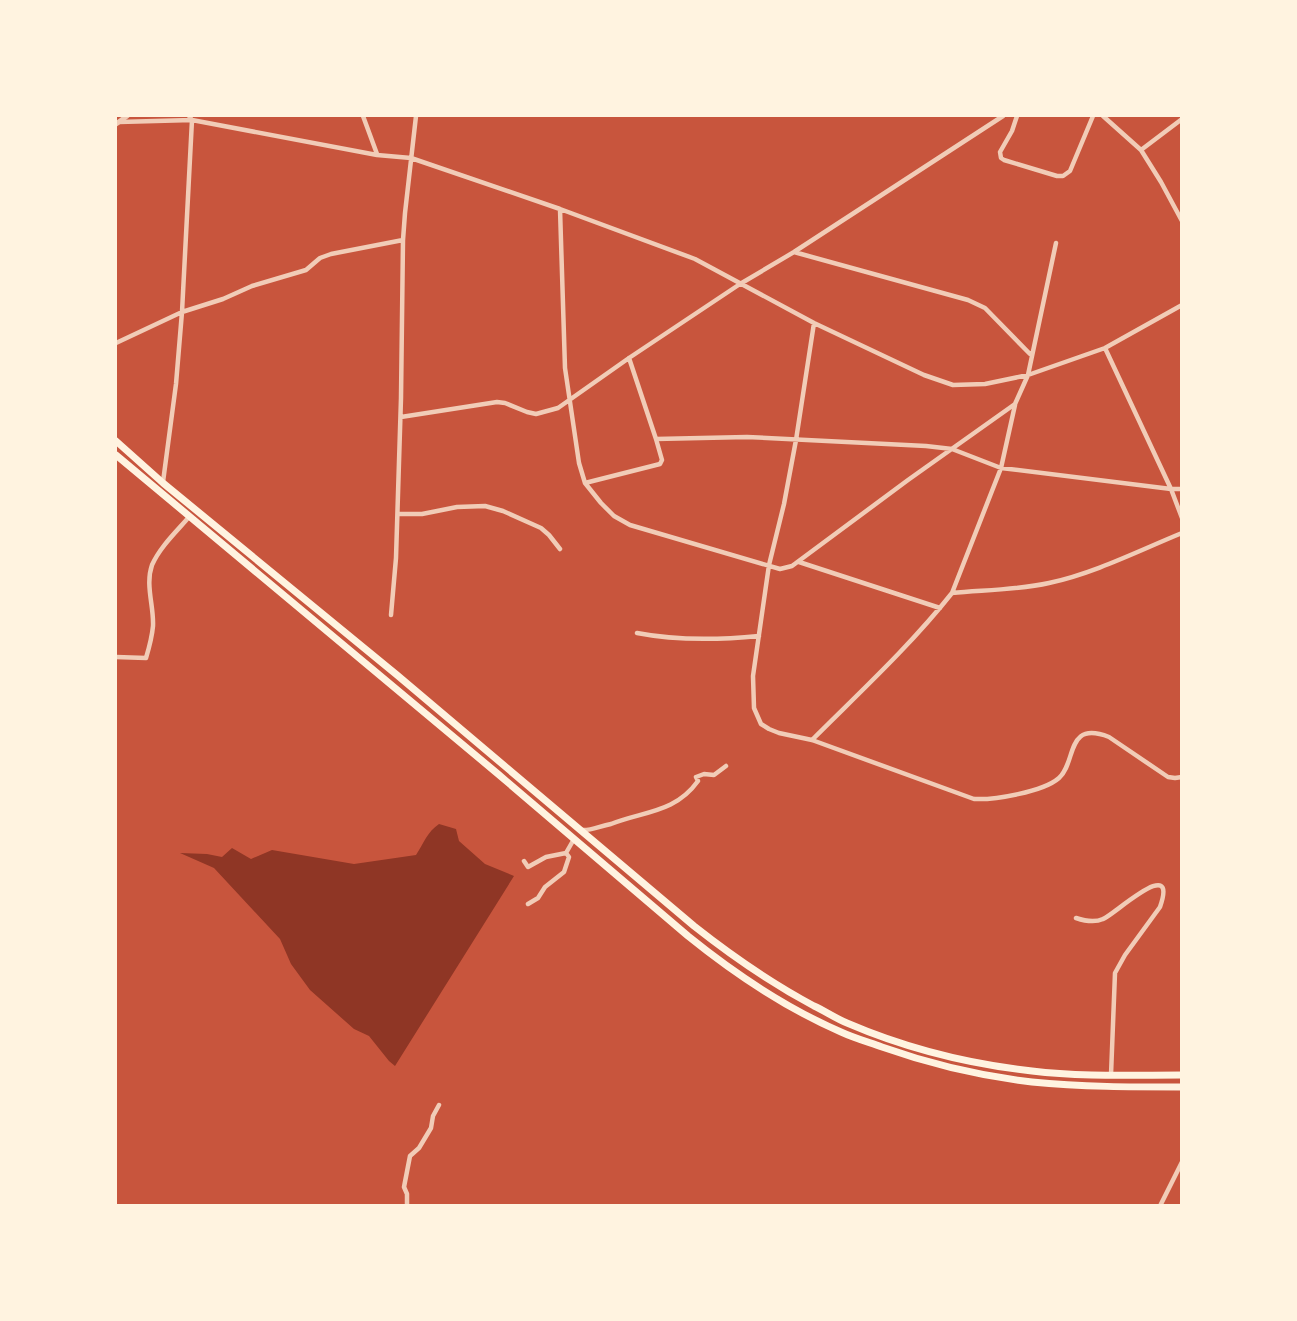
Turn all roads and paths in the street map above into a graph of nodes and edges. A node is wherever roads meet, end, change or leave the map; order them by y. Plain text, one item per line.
1 (127, 116) edge
2 (363, 116) edge
3 (416, 116) edge
4 (1003, 116) edge
5 (1017, 116) edge
6 (1093, 116) edge
7 (1103, 116) edge
8 (190, 118) edge
9 (1181, 119) edge
10 (117, 123) edge
11 (1141, 150) junction
12 (377, 155) junction
13 (411, 158) junction
14 (560, 209) junction
15 (1181, 219) edge
16 (403, 240) junction
17 (1056, 243) dead end
18 (794, 252) junction
19 (740, 284) junction
20 (1181, 305) edge
21 (182, 312) junction
22 (814, 323) junction
23 (116, 343) edge
24 (1105, 348) junction
25 (1031, 355) junction
26 (629, 358) junction
27 (1028, 375) junction
28 (569, 398) junction
29 (1015, 404) junction
30 (401, 417) junction
31 (656, 439) junction
32 (116, 440) edge
33 (796, 440) junction
34 (952, 449) junction
35 (116, 454) edge
36 (1001, 468) junction
37 (163, 483) junction
38 (585, 483) junction
39 (1171, 489) junction
40 (1181, 489) edge
41 (158, 491) junction
42 (398, 514) junction
43 (189, 517) junction
44 (1181, 518) edge
45 (1181, 533) edge
46 (560, 549) dead end
47 (798, 561) junction
48 (769, 565) junction
49 (952, 593) junction
50 (940, 608) junction
51 (391, 615) dead end
52 (637, 633) dead end
53 (760, 636) junction
54 (116, 657) edge
55 (812, 740) junction
56 (726, 766) dead end
57 (1181, 777) edge
58 (580, 830) junction
59 (574, 839) junction
60 (566, 853) junction
61 (524, 862) dead end
62 (528, 904) dead end
63 (1076, 918) dead end
64 (846, 1023) junction
65 (842, 1033) junction
66 (1111, 1075) junction
67 (1181, 1075) edge
68 (1181, 1087) edge
69 (439, 1105) dead end
70 (1181, 1162) edge
71 (407, 1206) edge
72 (1160, 1206) edge

1 - 10 street
2 - 12 street
3 - 13 street
4 - 18 street
5 - 6 street
7 - 11 street
8 - 10 street
8 - 12 street
8 - 21 street
9 - 11 street
11 - 15 street
12 - 13 street
13 - 14 street
13 - 16 street
14 - 19 street
14 - 28 street
16 - 21 street
16 - 30 street
17 - 25 street
18 - 19 street
18 - 25 street
19 - 22 street
19 - 26 street
20 - 24 street
21 - 23 street
21 - 37 street
22 - 27 street
22 - 33 street
24 - 27 street
24 - 39 street
25 - 27 street
26 - 28 street
26 - 31 street
27 - 29 street
28 - 30 street
28 - 38 street
29 - 34 street
29 - 36 street
30 - 42 street
31 - 33 street
31 - 38 street
32 - 37 highway
33 - 34 street
33 - 48 street
34 - 36 street
34 - 47 street
35 - 41 highway
36 - 39 street
36 - 49 street
37 - 41 highway
37 - 58 highway
38 - 48 street
39 - 40 street
39 - 44 street
41 - 43 highway
42 - 46 street
42 - 51 street
43 - 54 street
43 - 59 highway
45 - 49 street
47 - 48 street
47 - 50 street
48 - 53 street
49 - 50 street
50 - 55 street
52 - 53 street
53 - 55 street
55 - 57 street
56 - 58 street
58 - 64 highway
59 - 60 street
59 - 65 highway
60 - 61 street
60 - 62 street
63 - 66 street
64 - 65 highway
64 - 66 highway
65 - 68 highway
66 - 67 highway
69 - 71 street
70 - 72 street

